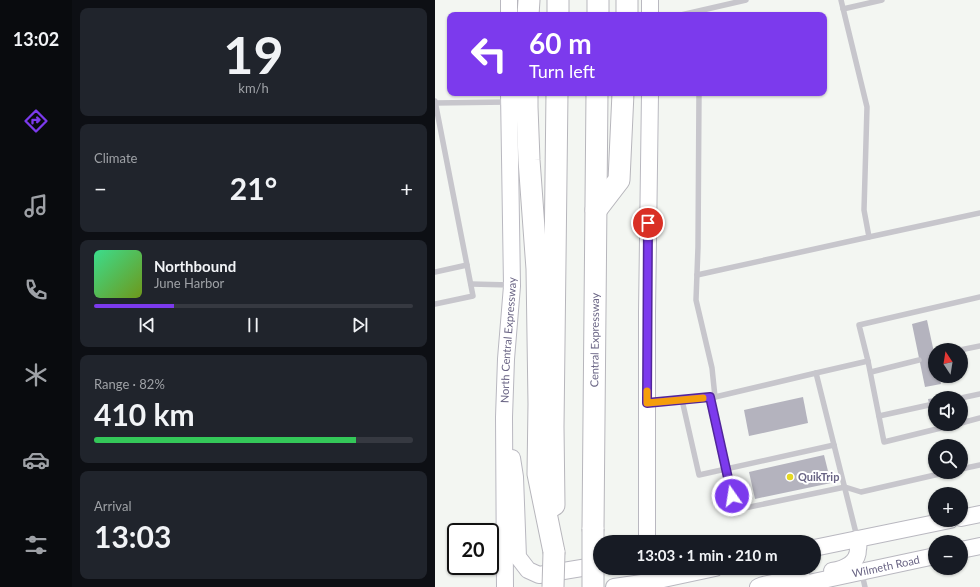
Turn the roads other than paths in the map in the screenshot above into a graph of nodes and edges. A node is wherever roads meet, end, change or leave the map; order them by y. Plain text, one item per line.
1 (509, 0) edge
2 (529, 0) edge
3 (558, 0) edge
4 (598, 0) edge
5 (627, 0) edge
6 (650, 0) edge
7 (746, 0) edge
8 (841, 0) edge
9 (882, 0) edge
10 (843, 9) junction
11 (509, 12) edge
12 (528, 12) edge
13 (558, 12) edge
14 (598, 12) edge
15 (627, 12) edge
16 (650, 12) edge
17 (699, 12) edge
18 (527, 96) edge
19 (557, 96) edge
20 (597, 96) edge
21 (623, 96) edge
22 (650, 96) edge
23 (699, 96) edge
24 (509, 98) edge
25 (435, 102) edge
26 (596, 210) junction
27 (980, 213) edge
28 (869, 237) junction
29 (467, 265) junction
30 (435, 272) edge
31 (697, 276) junction
32 (471, 284) junction
33 (512, 286) junction
34 (980, 297) edge
35 (435, 304) edge
36 (980, 346) edge
37 (968, 349) edge
38 (919, 360) dead end
39 (868, 361) junction
40 (871, 372) junction
41 (816, 373) junction
42 (980, 394) edge
43 (713, 397) junction
44 (968, 397) edge
45 (682, 400) junction
46 (647, 403) junction
47 (928, 405) edge
48 (879, 416) junction
49 (504, 417) junction
50 (980, 418) edge
51 (968, 421) edge
52 (929, 431) edge
53 (834, 445) junction
54 (980, 465) edge
55 (726, 468) junction
56 (968, 468) edge
57 (928, 477) edge
58 (845, 487) junction
59 (980, 514) edge
60 (968, 517) edge
61 (647, 523) junction
62 (928, 524) edge
63 (642, 535) edge
64 (647, 535) edge
65 (857, 539) junction
66 (980, 546) edge
67 (821, 547) edge
68 (968, 549) edge
69 (554, 552) junction
70 (928, 558) edge
71 (593, 566) edge
72 (673, 575) edge
73 (649, 579) edge
74 (863, 580) edge
75 (505, 587) edge
76 (553, 587) edge
77 (593, 587) edge
78 (614, 587) edge
79 (758, 587) edge
80 (790, 587) edge

1 - 11 main road
2 - 12 highway
3 - 13 highway
4 - 14 highway
5 - 15 highway
6 - 16 main road
7 - 17 lane
8 - 10 lane
9 - 10 lane
10 - 28 lane
18 - 69 highway
19 - 69 highway
20 - 26 highway, Central Expressway
21 - 26 highway
22 - 46 main road
23 - 31 lane
24 - 25 lane
24 - 33 main road, North Central Expressway
25 - 29 lane
26 - 77 highway, Central Expressway, bridge
27 - 28 lane
28 - 31 lane
29 - 30 lane
29 - 32 lane
31 - 43 lane
32 - 33 lane
32 - 35 lane
33 - 49 main road, North Central Expressway
34 - 39 lane
36 - 37 lane
38 - 40 lane
39 - 40 lane
39 - 41 lane
40 - 48 lane
41 - 43 lane
41 - 53 lane
42 - 44 lane
43 - 45 lane
43 - 55 lane
45 - 46 lane
45 - 55 lane
46 - 61 main road
47 - 48 lane
48 - 52 lane
49 - 71 main road
49 - 75 main road, North Central Expressway
50 - 51 lane
53 - 55 lane
53 - 58 lane
54 - 56 lane
55 - 58 lane
57 - 58 lane
58 - 65 lane
59 - 60 main road
61 - 63 main road
61 - 64 main road
62 - 65 main road
65 - 67 main road
65 - 79 main road
66 - 68 main road
69 - 76 highway, bridge
70 - 74 main road, Wilmeth Road
72 - 73 main road
73 - 78 main road
74 - 80 main road, Wilmeth Road

